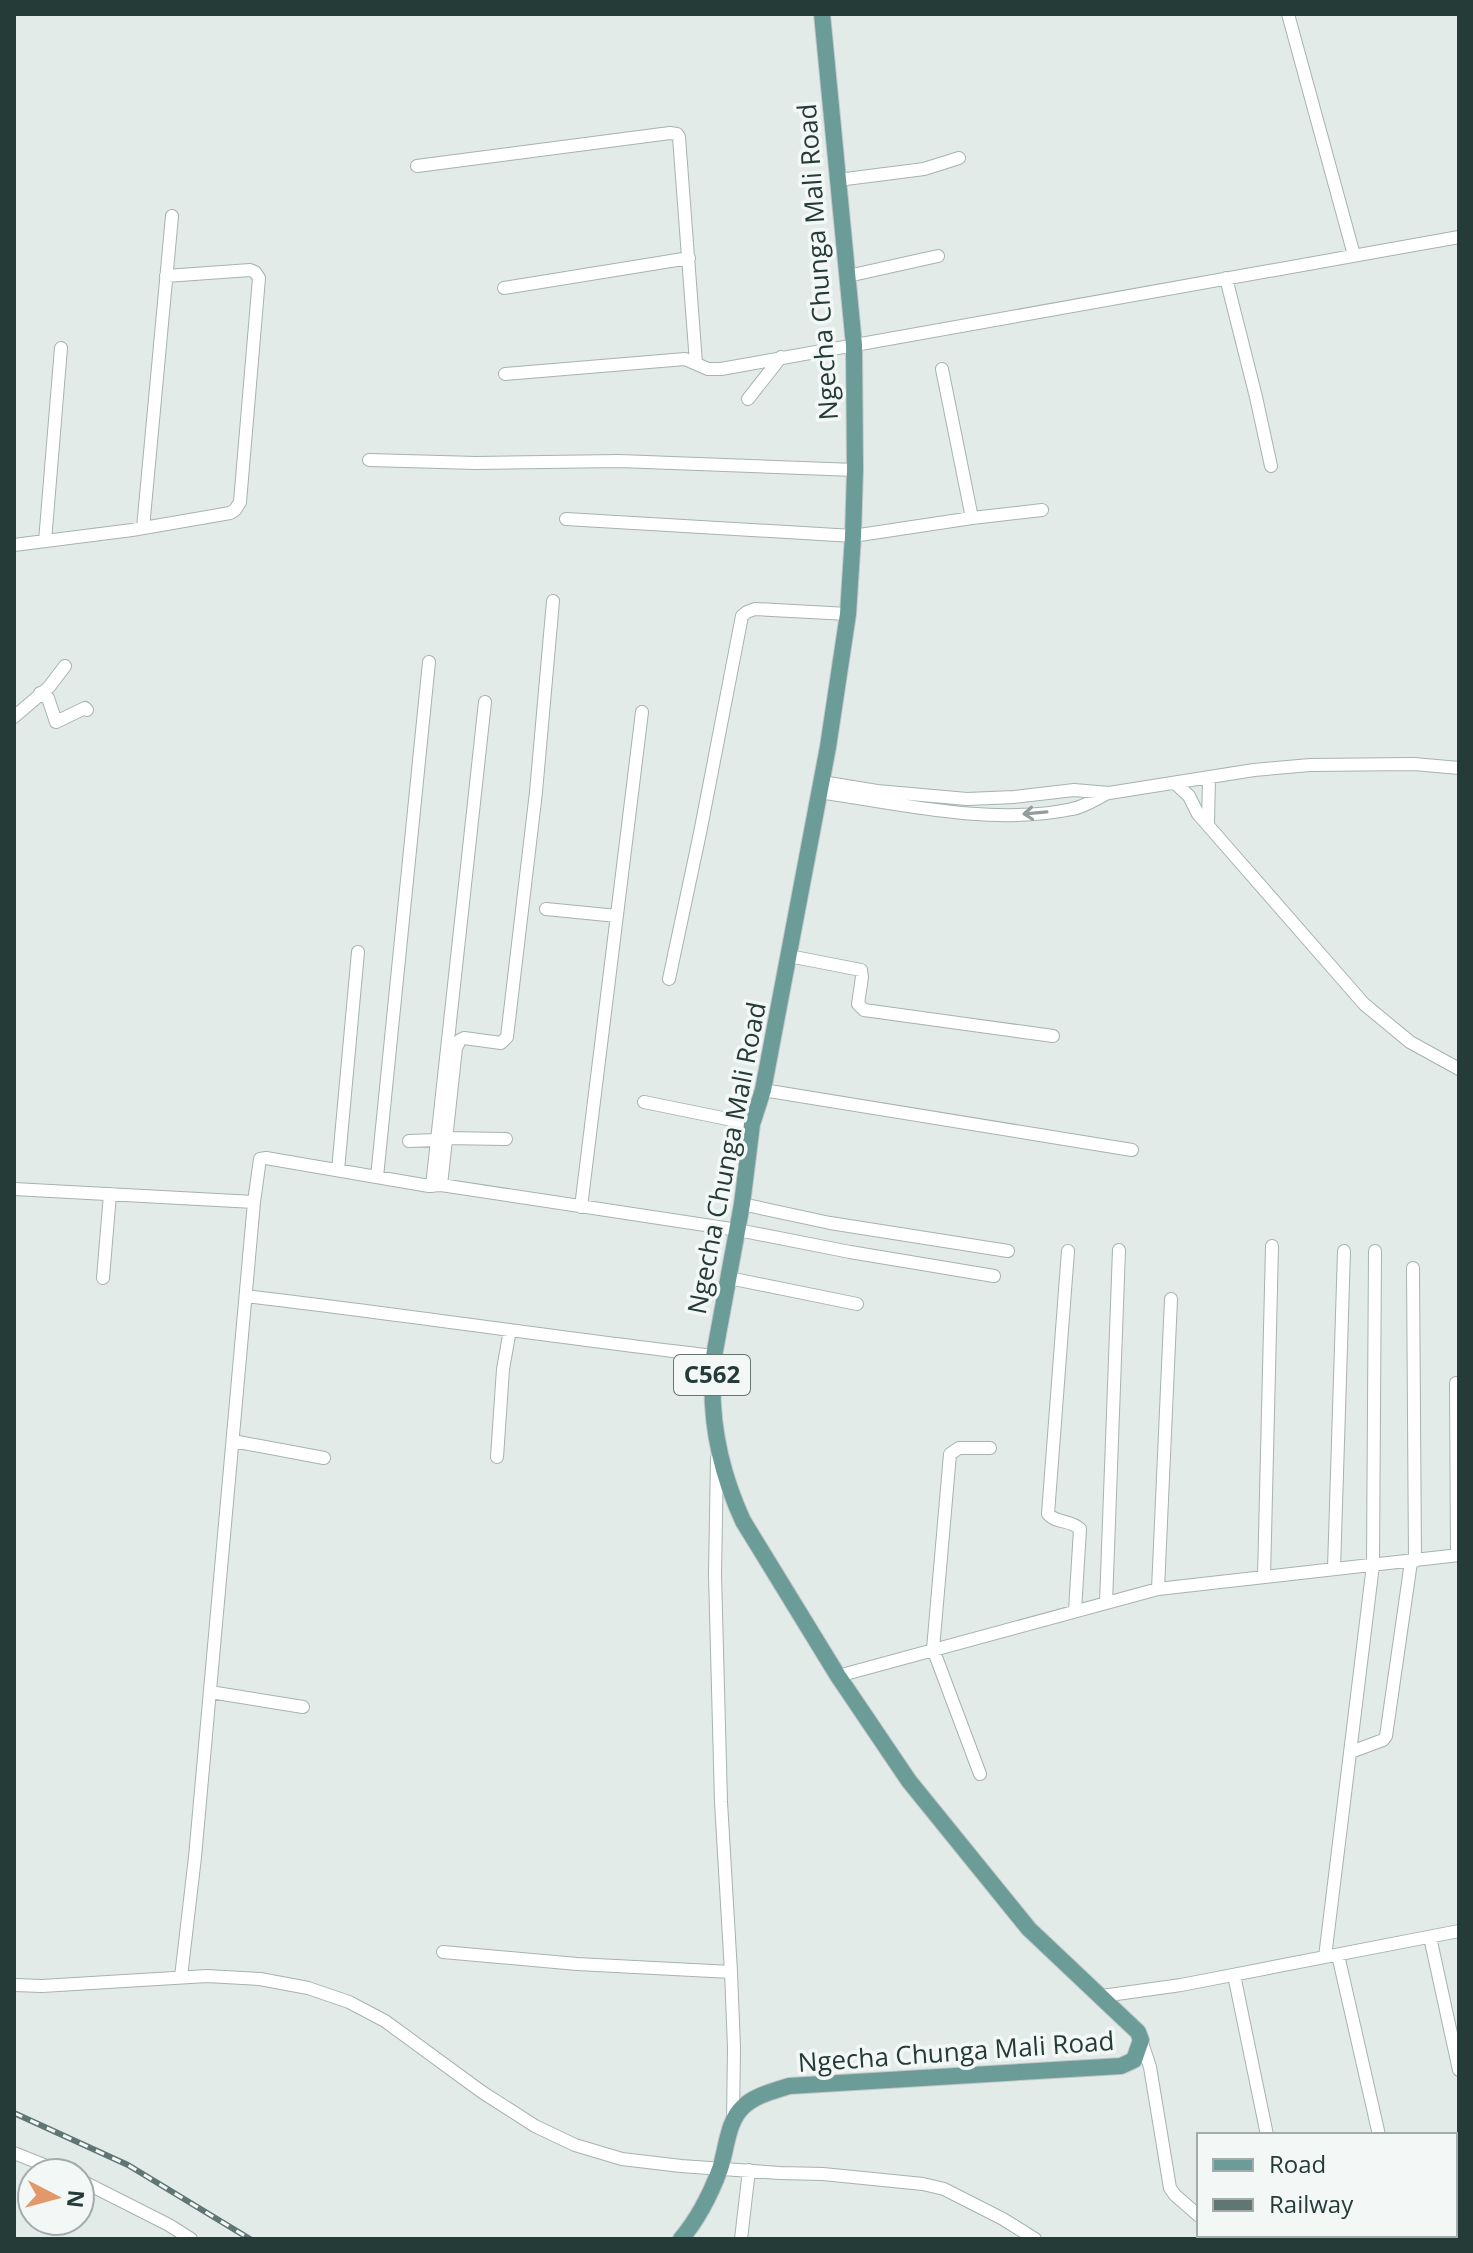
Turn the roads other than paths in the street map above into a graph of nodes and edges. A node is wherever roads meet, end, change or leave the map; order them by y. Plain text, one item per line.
1 (822, 14) edge
2 (1288, 14) edge
3 (959, 158) dead end
4 (417, 166) dead end
5 (838, 180) junction
6 (172, 216) dead end
7 (1459, 237) edge
8 (1354, 255) junction
9 (938, 256) dead end
10 (689, 258) junction
11 (166, 276) junction
12 (848, 276) junction
13 (1226, 278) junction
14 (504, 288) dead end
15 (854, 345) junction
16 (61, 348) dead end
17 (781, 357) junction
18 (696, 363) junction
19 (942, 369) dead end
20 (505, 374) dead end
21 (748, 399) dead end
22 (369, 460) dead end
23 (1271, 466) dead end
24 (855, 470) junction
25 (1042, 510) dead end
26 (972, 518) junction
27 (566, 519) dead end
28 (143, 528) junction
29 (853, 536) junction
30 (45, 541) junction
31 (14, 545) edge
32 (553, 601) dead end
33 (848, 614) junction
34 (429, 662) dead end
35 (65, 666) dead end
36 (40, 693) junction
37 (485, 702) dead end
38 (87, 710) dead end
39 (642, 712) dead end
40 (14, 717) edge
41 (1459, 768) edge
42 (1209, 777) junction
43 (1175, 783) junction
44 (821, 787) junction
45 (1109, 793) junction
46 (1208, 823) junction
47 (546, 909) dead end
48 (617, 916) junction
49 (358, 952) dead end
50 (789, 956) junction
51 (669, 979) dead end
52 (1053, 1036) dead end
53 (1459, 1069) edge
54 (763, 1090) junction
55 (644, 1102) dead end
56 (752, 1124) junction
57 (441, 1139) junction
58 (506, 1139) dead end
59 (409, 1141) dead end
60 (1132, 1150) dead end
61 (338, 1170) junction
62 (377, 1177) junction
63 (436, 1186) junction
64 (14, 1189) edge
65 (110, 1194) junction
66 (254, 1202) junction
67 (742, 1204) junction
68 (581, 1207) junction
69 (738, 1230) junction
70 (1272, 1246) dead end
71 (1119, 1250) dead end
72 (1008, 1251) dead end
73 (1068, 1251) dead end
74 (1344, 1251) dead end
75 (1375, 1251) dead end
76 (1413, 1268) dead end
77 (994, 1276) dead end
78 (103, 1278) dead end
79 (729, 1278) junction
80 (246, 1296) junction
81 (1171, 1299) dead end
82 (857, 1304) dead end
83 (510, 1330) junction
84 (714, 1356) junction
85 (1456, 1383) dead end
86 (233, 1441) junction
87 (717, 1447) junction
88 (990, 1448) dead end
89 (497, 1457) dead end
90 (324, 1458) dead end
91 (1458, 1555) edge
92 (1413, 1561) junction
93 (1373, 1565) junction
94 (1334, 1569) junction
95 (1264, 1577) junction
96 (1158, 1589) junction
97 (1106, 1603) junction
98 (1075, 1611) junction
99 (933, 1649) junction
100 (838, 1676) junction
101 (210, 1692) junction
102 (303, 1707) dead end
103 (1351, 1752) junction
104 (980, 1774) dead end
105 (1459, 1931) edge
106 (1430, 1937) junction
107 (443, 1952) dead end
108 (1338, 1955) junction
109 (1325, 1957) junction
110 (731, 1972) junction
111 (1234, 1975) junction
112 (181, 1977) junction
113 (14, 1985) edge
114 (1102, 1996) junction
115 (1141, 2040) junction
116 (1459, 2070) edge
117 (733, 2121) junction
118 (1267, 2133) edge
119 (1379, 2133) edge
120 (720, 2168) junction
121 (749, 2170) junction
122 (96, 2188) edge
123 (1197, 2214) edge
124 (191, 2239) edge
125 (681, 2239) edge
126 (741, 2239) edge
127 (1035, 2239) edge

1 - 5 main road, Ngecha Chunga Mali Road / C562
2 - 8 street
3 - 5 street
4 - 10 street
5 - 12 main road, Ngecha Chunga Mali Road / C562
6 - 11 street
7 - 8 street
8 - 13 street
9 - 12 street
10 - 14 street
10 - 18 street
11 - 28 street
11 - 28 street
12 - 15 main road, Ngecha Chunga Mali Road / C562
13 - 15 street
13 - 23 street
15 - 17 street
15 - 24 main road, Ngecha Chunga Mali Road / C562
16 - 30 street
17 - 18 street
17 - 21 street
18 - 20 street
19 - 26 street
22 - 24 street
24 - 29 main road, Ngecha Chunga Mali Road / C562
25 - 26 street
26 - 29 street
27 - 29 street
28 - 30 street
29 - 33 main road, Ngecha Chunga Mali Road / C562
30 - 31 street
32 - 57 street
33 - 44 main road, Ngecha Chunga Mali Road / C562
33 - 51 street
34 - 62 street
35 - 36 street
36 - 38 street
36 - 40 street
37 - 57 street
39 - 48 street
41 - 42 street
42 - 43 street
42 - 46 street
43 - 45 street
43 - 46 street
44 - 45 street
45 -> 44 street
44 - 50 main road, Ngecha Chunga Mali Road / C562
46 - 53 street
47 - 48 street
48 - 68 street
49 - 61 street
50 - 52 street
50 - 54 main road, Ngecha Chunga Mali Road / C562
54 - 56 main road, Ngecha Chunga Mali Road / C562
54 - 60 street
55 - 56 street
56 - 67 main road, Ngecha Chunga Mali Road / C562
57 - 58 street
57 - 59 street
57 - 63 street
61 - 62 street
61 - 66 street
62 - 63 street
63 - 68 street
64 - 65 street
65 - 66 street
65 - 78 street
66 - 80 street
67 - 69 main road, Ngecha Chunga Mali Road / C562
67 - 72 street
68 - 69 street
69 - 77 street
69 - 79 main road, Ngecha Chunga Mali Road / C562
70 - 95 street
71 - 97 street
73 - 98 street
74 - 94 street
75 - 93 street
76 - 92 street
79 - 82 street
79 - 84 main road, Ngecha Chunga Mali Road / C562
80 - 83 street
80 - 86 street
81 - 96 street
83 - 84 street
83 - 89 street
84 - 87 main road, Ngecha Chunga Mali Road / C562
85 - 91 street
86 - 90 street
86 - 101 street
87 - 100 main road, Ngecha Chunga Mali Road / C562
87 - 110 street
88 - 99 street
91 - 92 street
92 - 93 street
92 - 103 street
93 - 94 street
93 - 103 street
94 - 95 street
95 - 96 street
96 - 97 street
97 - 98 street
98 - 99 street
99 - 100 street
99 - 104 street
100 - 114 main road, Ngecha Chunga Mali Road / C562
101 - 102 street
101 - 112 street
103 - 109 street
105 - 106 street
106 - 108 street
106 - 116 street
107 - 110 street
108 - 109 street
108 - 119 street
109 - 111 street
110 - 117 street
111 - 114 street
111 - 118 street
112 - 113 street
112 - 120 street
114 - 115 main road, Ngecha Chunga Mali Road / C562
115 - 117 main road, Ngecha Chunga Mali Road
115 - 123 street
117 - 120 main road
120 - 121 street
120 - 125 main road
121 - 126 street
121 - 127 street
122 - 124 street

